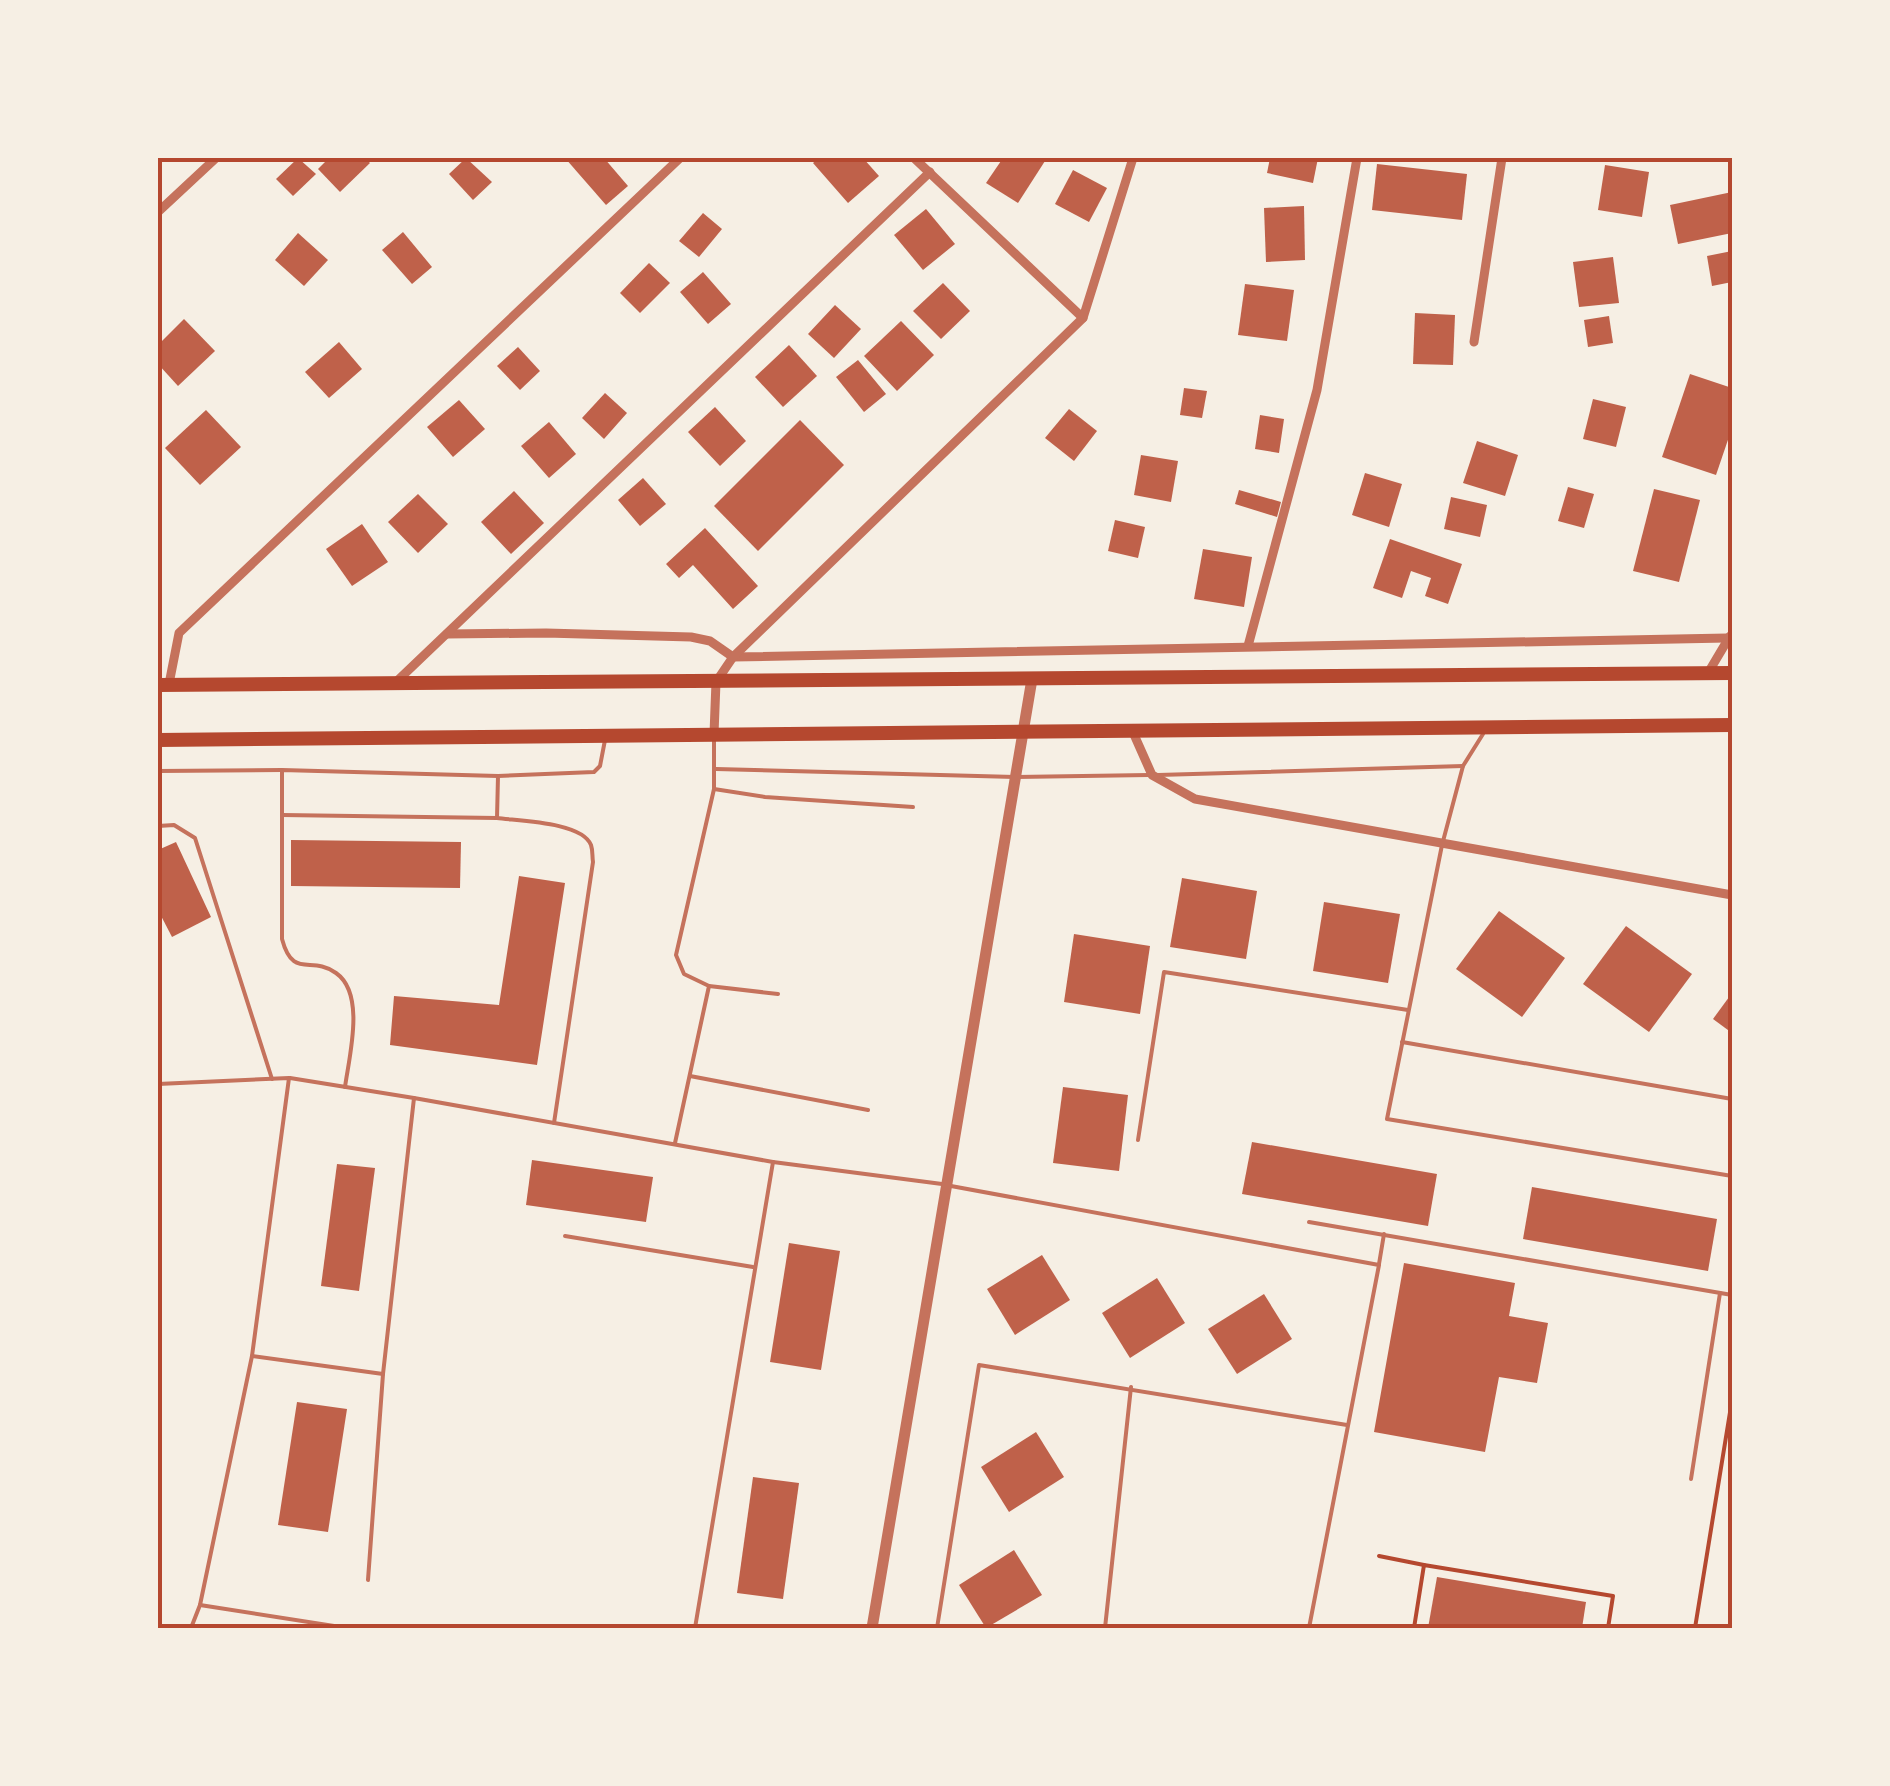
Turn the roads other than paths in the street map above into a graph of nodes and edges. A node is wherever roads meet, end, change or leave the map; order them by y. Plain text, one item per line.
1 (216, 158) edge
2 (680, 158) edge
3 (914, 158) edge
4 (1133, 158) edge
5 (1357, 158) edge
6 (1502, 158) edge
7 (930, 172) junction
8 (158, 212) edge
9 (1084, 318) junction
10 (1474, 342) dead end
11 (447, 634) junction
12 (1730, 636) edge
13 (1248, 646) junction
14 (732, 656) junction
15 (1708, 673) junction
16 (1732, 673) edge
17 (1032, 679) junction
18 (396, 682) junction
19 (716, 682) junction
20 (163, 685) edge
21 (1732, 724) edge
22 (1488, 727) junction
23 (1024, 730) junction
24 (1132, 730) junction
25 (714, 734) junction
26 (606, 735) junction
27 (158, 740) edge
28 (1463, 766) junction
29 (716, 768) junction
30 (282, 770) junction
31 (158, 771) edge
32 (498, 776) junction
33 (1152, 776) junction
34 (1015, 777) junction
35 (714, 789) junction
36 (914, 807) dead end
37 (280, 815) junction
38 (497, 818) junction
39 (158, 826) edge
40 (1442, 845) junction
41 (1732, 895) edge
42 (708, 986) junction
43 (778, 994) dead end
44 (1408, 1010) junction
45 (1402, 1042) junction
46 (690, 1076) junction
47 (272, 1078) junction
48 (289, 1078) junction
49 (158, 1084) edge
50 (345, 1087) junction
51 (414, 1098) junction
52 (1732, 1098) edge
53 (868, 1110) dead end
54 (554, 1123) junction
55 (1138, 1140) dead end
56 (675, 1144) junction
57 (774, 1162) junction
58 (1732, 1176) edge
59 (946, 1185) junction
60 (1309, 1222) dead end
61 (1384, 1234) junction
62 (565, 1236) dead end
63 (1379, 1265) junction
64 (754, 1266) junction
65 (1720, 1292) junction
66 (1732, 1295) edge
67 (252, 1356) junction
68 (383, 1374) junction
69 (1131, 1388) junction
70 (1347, 1425) junction
71 (1691, 1479) dead end
72 (368, 1580) dead end
73 (200, 1605) junction
74 (191, 1628) edge
75 (347, 1628) edge
76 (695, 1628) edge
77 (872, 1628) edge
78 (938, 1628) edge
79 (1104, 1628) edge
80 (1310, 1628) edge

1 - 8 street
2 - 20 street
3 - 7 street
4 - 9 street
5 - 13 street
6 - 10 street
7 - 9 street
7 - 11 street
9 - 14 street
11 - 14 street
11 - 18 street
12 - 13 street
12 - 15 street
13 - 14 street
14 - 19 street
15 - 16 main road
15 - 17 main road
17 - 19 main road
17 - 23 street
18 - 19 main road
18 - 20 main road
19 - 25 street
21 - 22 main road
22 - 24 main road
22 - 28 lane
23 - 24 main road
23 - 25 main road
23 - 34 street
24 - 33 street
25 - 26 main road
25 - 29 lane
26 - 27 main road
26 - 32 lane
28 - 33 lane
28 - 40 lane
29 - 34 lane
29 - 35 lane
30 - 31 lane
30 - 32 lane
30 - 37 lane
32 - 38 lane
33 - 34 lane
33 - 40 street
34 - 59 street
35 - 36 lane
35 - 42 lane
37 - 38 lane
37 - 50 lane
38 - 54 lane
39 - 47 lane
40 - 41 street
40 - 44 lane
42 - 43 lane
42 - 46 lane
44 - 45 lane
44 - 55 lane
45 - 52 lane
45 - 58 lane
46 - 53 lane
46 - 56 lane
47 - 48 lane
47 - 49 lane
48 - 50 lane
48 - 67 lane
50 - 51 lane
51 - 54 lane
51 - 68 lane
54 - 56 lane
56 - 57 lane
57 - 59 lane
57 - 64 lane
59 - 63 lane
59 - 77 street
60 - 61 lane
61 - 63 lane
61 - 65 lane
62 - 64 lane
63 - 70 lane
64 - 76 lane
65 - 66 lane
65 - 71 lane
67 - 68 lane
67 - 73 lane
68 - 72 lane
69 - 70 lane
69 - 78 lane
69 - 79 lane
70 - 80 lane
73 - 74 lane
73 - 75 lane

